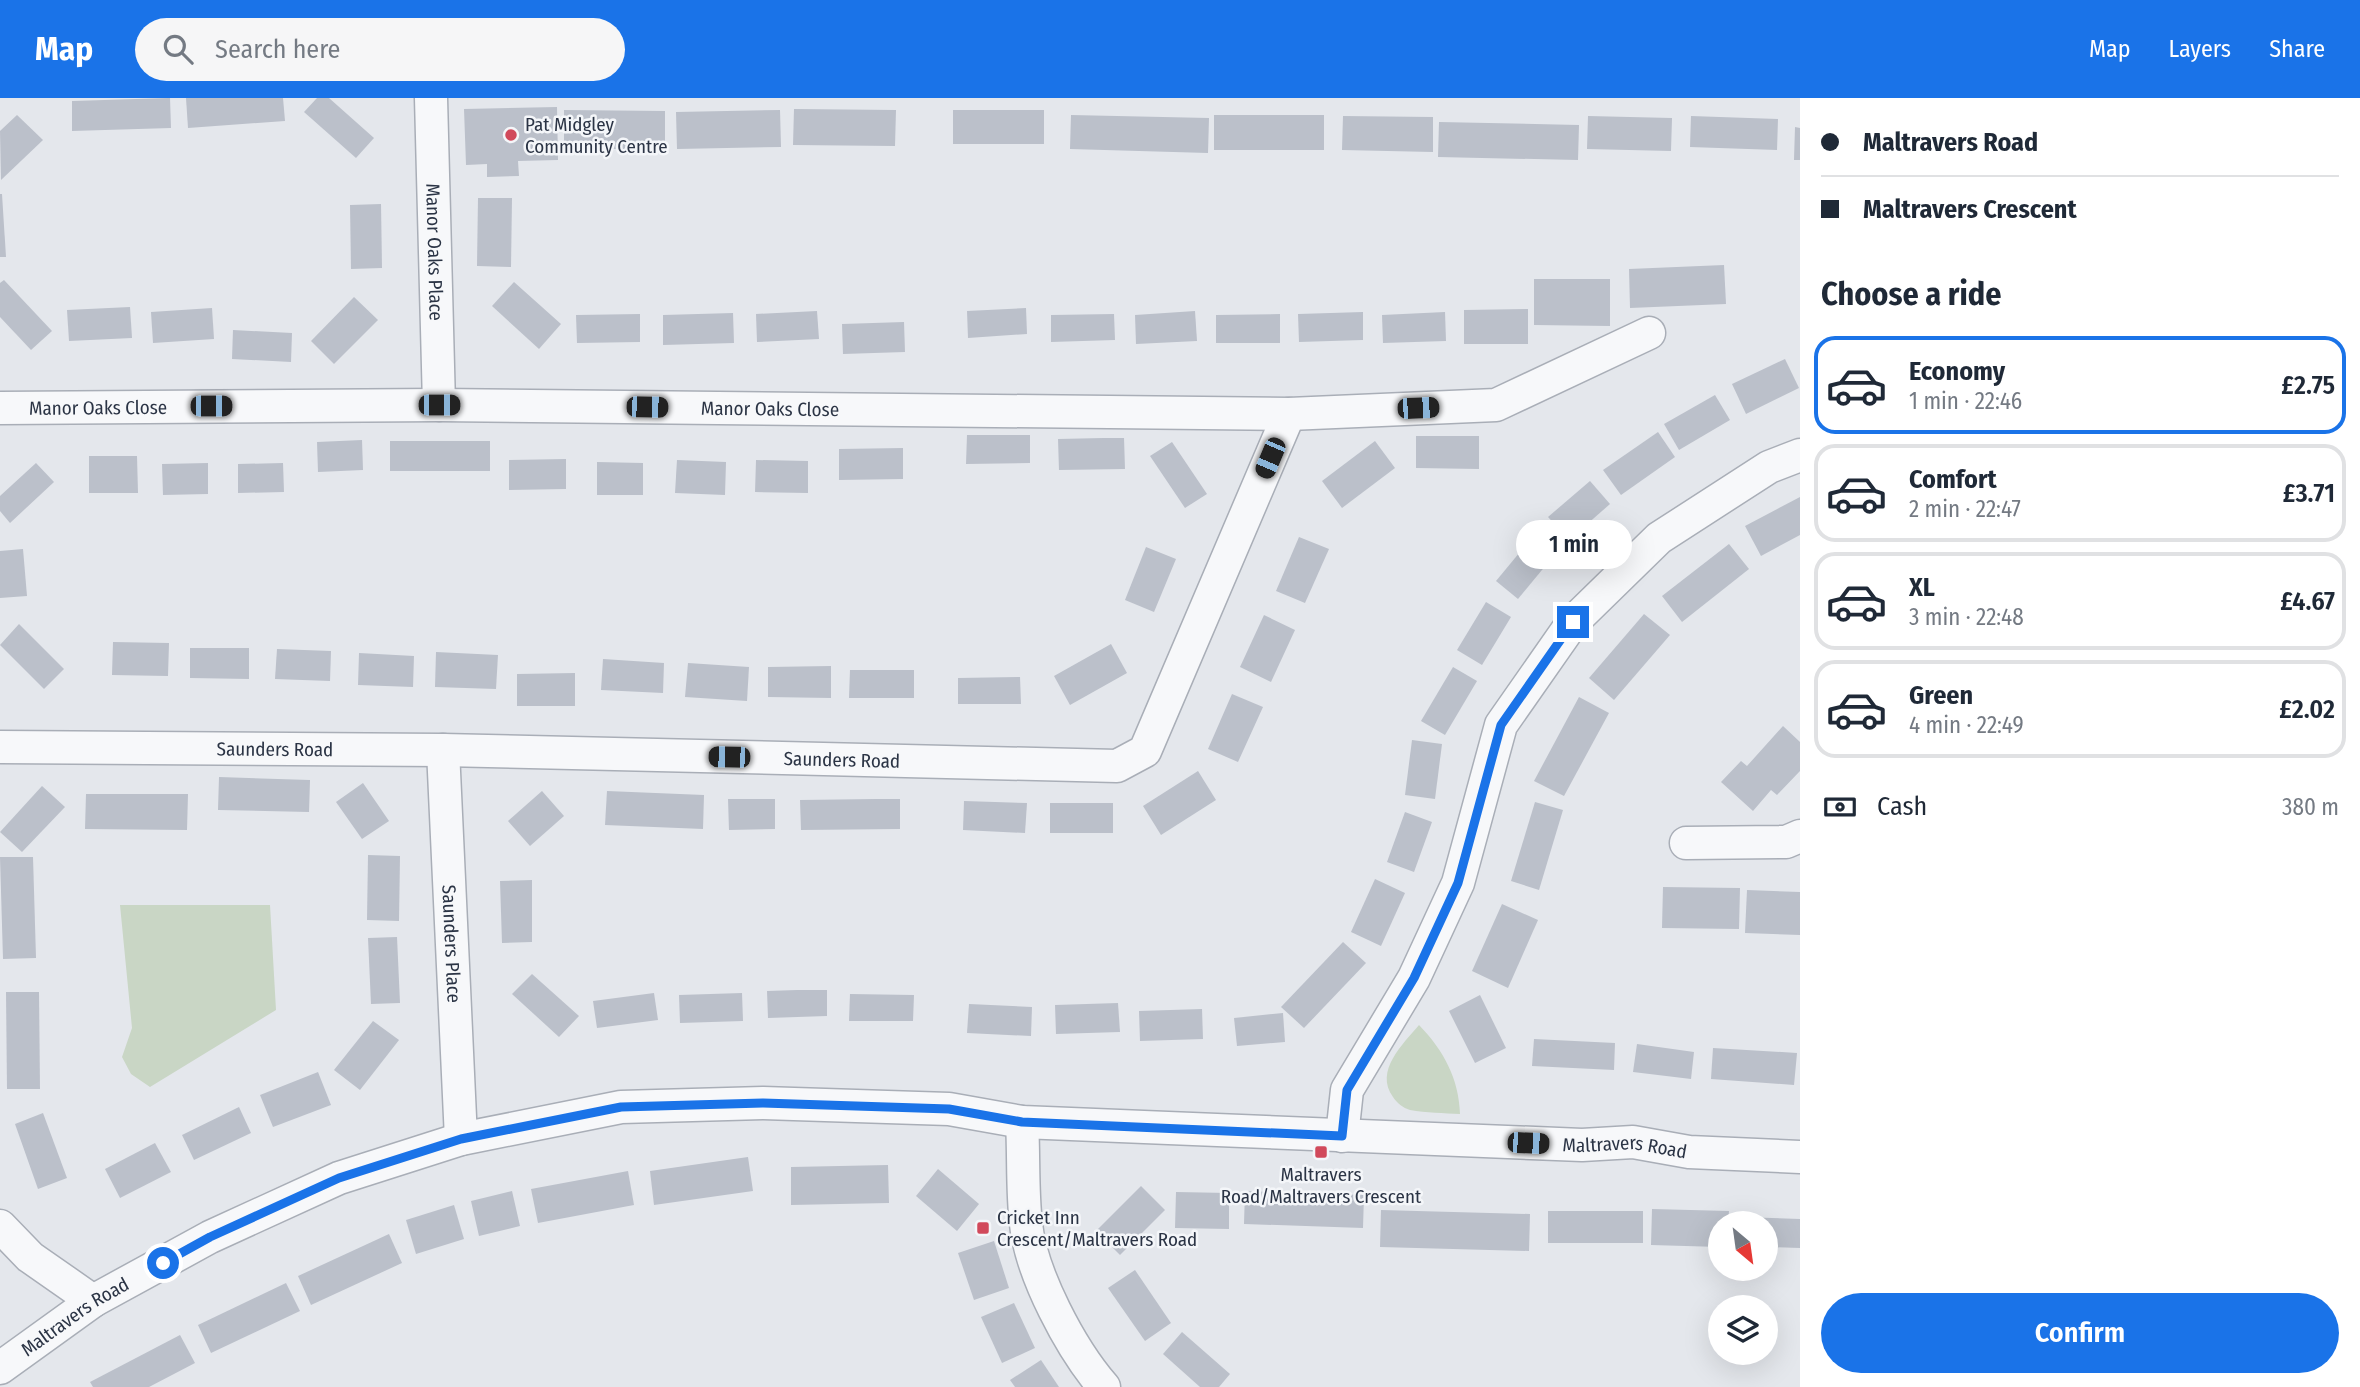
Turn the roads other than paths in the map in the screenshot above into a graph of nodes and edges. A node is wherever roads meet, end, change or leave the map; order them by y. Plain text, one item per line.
1 (431, 98) edge
2 (1649, 333) dead end
3 (439, 405) junction
4 (0, 408) edge
5 (1289, 414) junction
6 (1800, 455) edge
7 (0, 747) edge
8 (443, 750) junction
9 (1793, 839) edge
10 (1686, 842) dead end
11 (1022, 1122) junction
12 (1342, 1136) junction
13 (461, 1139) junction
14 (1800, 1157) edge
15 (0, 1226) edge
16 (93, 1301) junction
17 (0, 1368) edge
18 (1104, 1387) edge

1 - 3 street, Manor Oaks Place
2 - 5 street, Manor Oaks Close
3 - 4 street, Manor Oaks Close
3 - 5 street, Manor Oaks Close
5 - 8 street, Saunders Road
6 - 12 street
7 - 8 street, Saunders Road
8 - 13 street, Saunders Place
9 - 10 street
11 - 12 street, Maltravers Road
11 - 13 street, Maltravers Road
11 - 18 street
12 - 14 street, Maltravers Road
13 - 16 street, Maltravers Road
15 - 16 street
16 - 17 street, Maltravers Road

